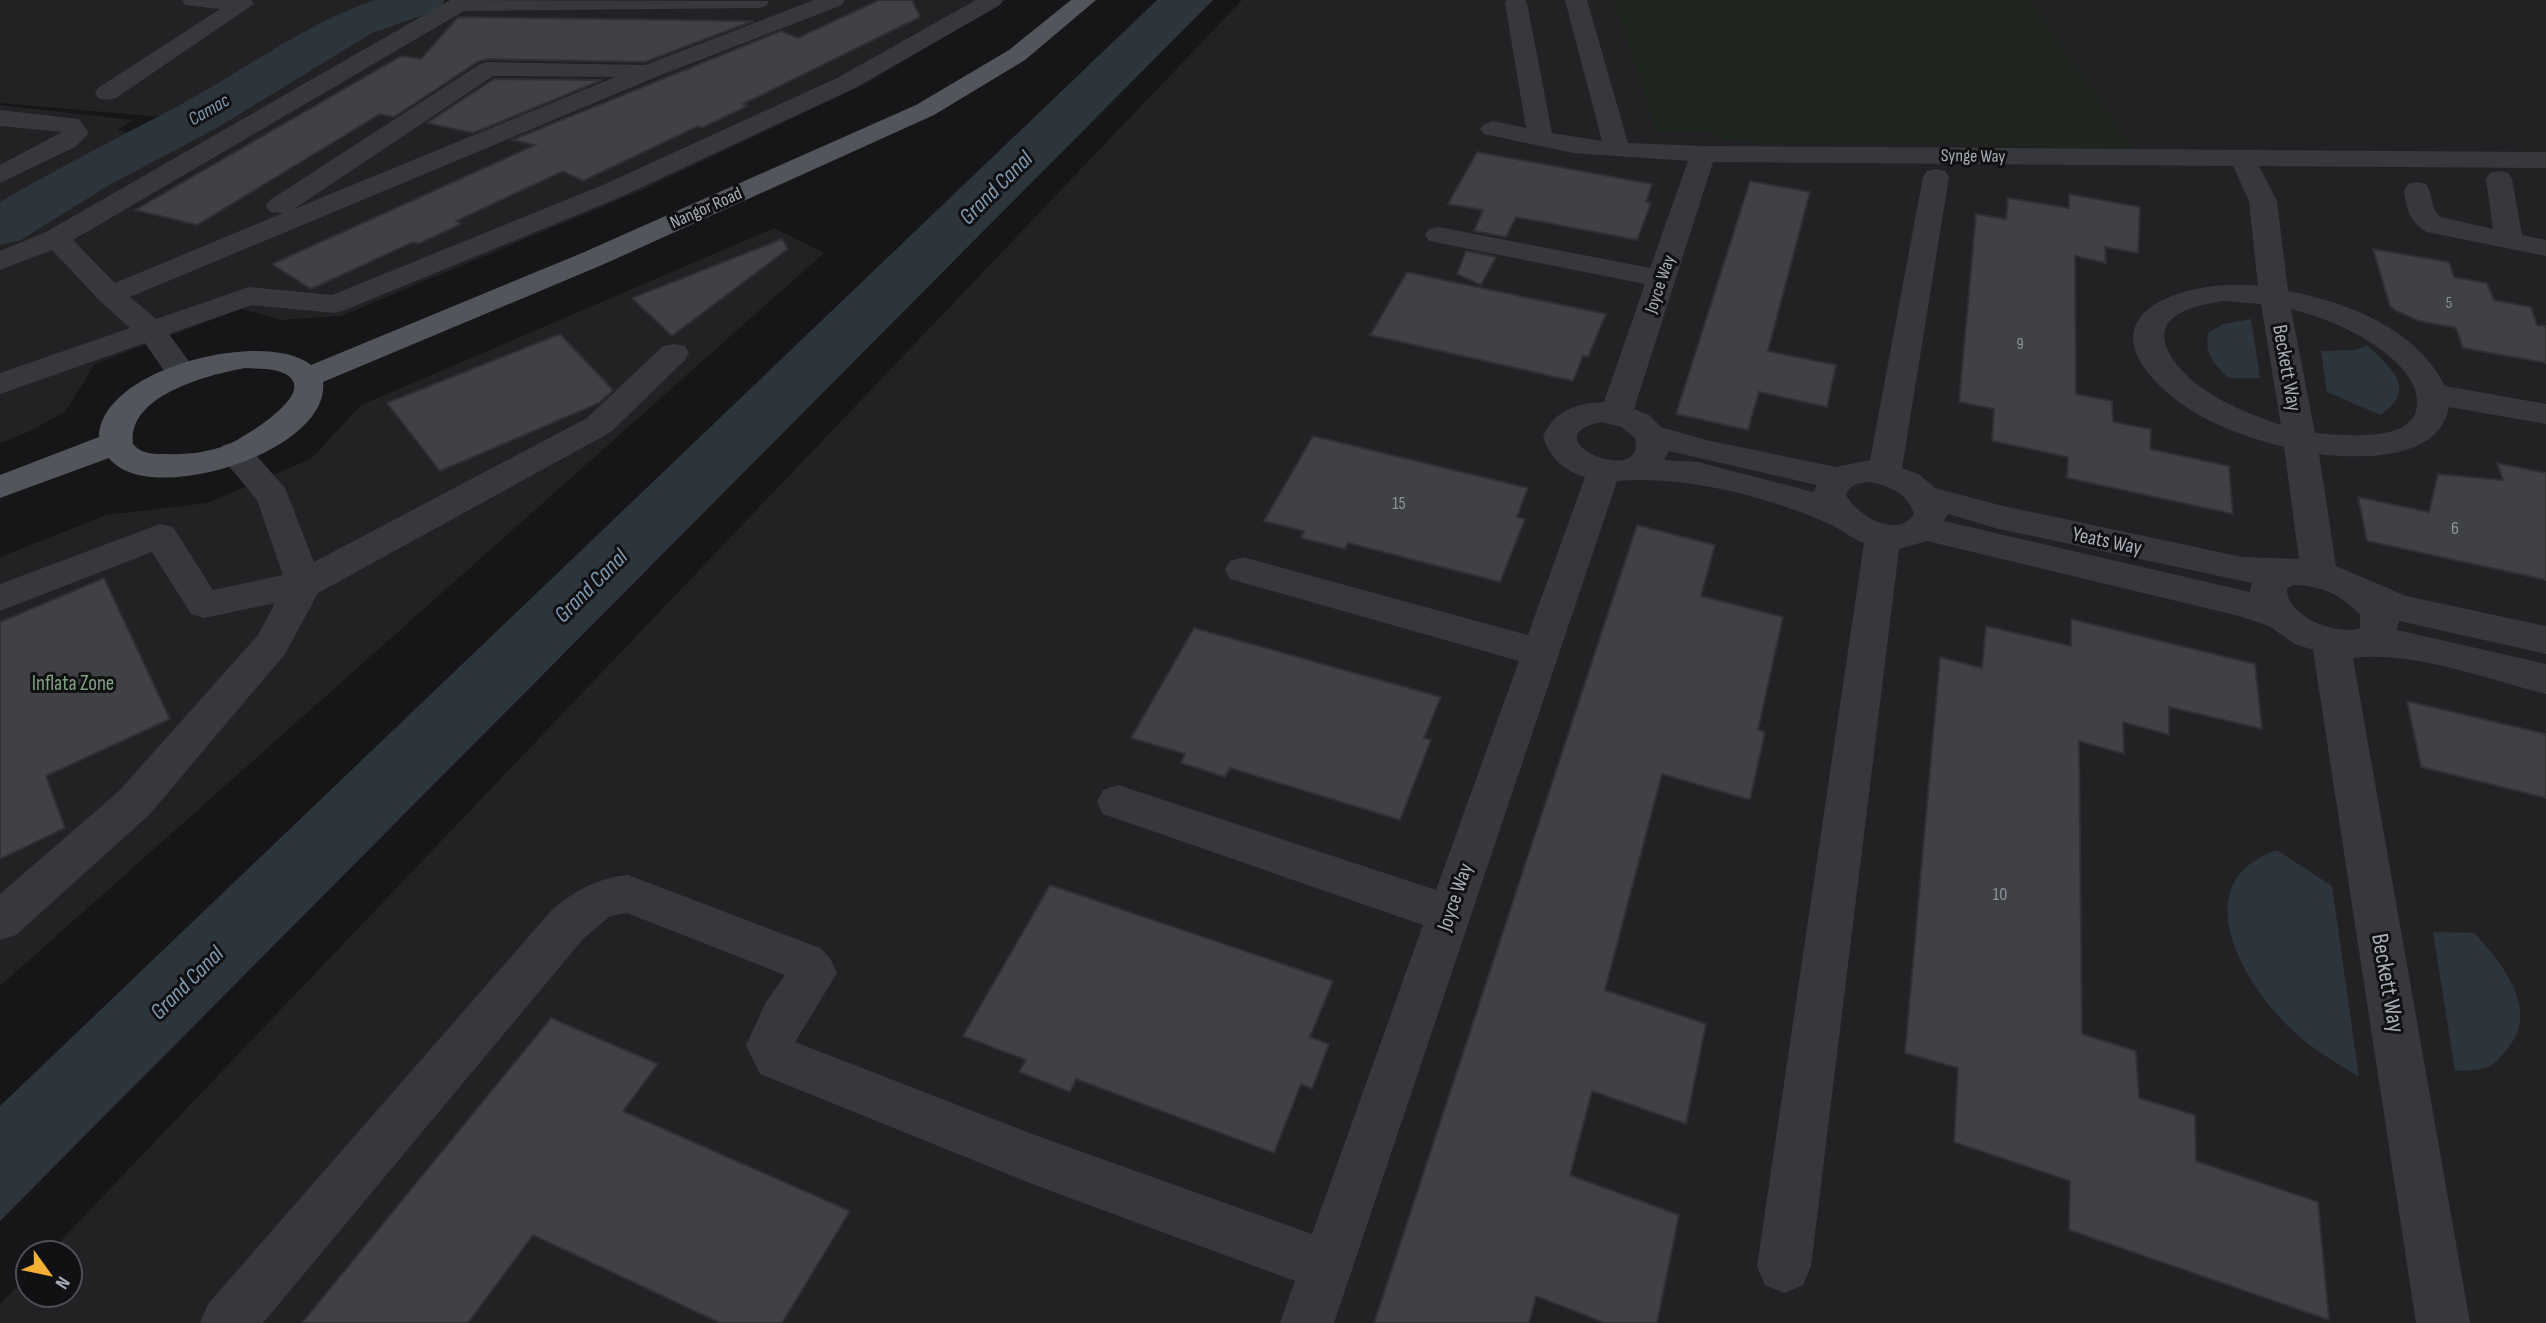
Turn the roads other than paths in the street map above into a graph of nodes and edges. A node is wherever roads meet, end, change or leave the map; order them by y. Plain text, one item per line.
1 (193, 0) edge
2 (834, 0) edge
3 (992, 0) edge
4 (1085, 0) edge
5 (1576, 0) edge
6 (758, 1) edge
7 (1516, 3) dead end
8 (653, 70) junction
9 (107, 93) dead end
10 (0, 118) edge
11 (1493, 129) dead end
12 (1540, 138) junction
13 (1617, 150) junction
14 (1703, 154) junction
15 (2243, 159) junction
16 (2546, 160) edge
17 (0, 175) edge
18 (1936, 177) dead end
19 (2499, 179) dead end
20 (2417, 190) dead end
21 (1439, 235) dead end
22 (56, 238) junction
23 (2509, 241) junction
24 (2546, 248) edge
25 (205, 256) junction
26 (0, 261) edge
27 (1662, 279) junction
28 (110, 295) junction
29 (2274, 296) junction
30 (151, 330) junction
31 (674, 353) dead end
32 (182, 374) junction
33 (306, 378) junction
34 (0, 384) edge
35 (2433, 394) junction
36 (1616, 414) junction
37 (2546, 414) edge
38 (1651, 435) junction
39 (2300, 441) junction
40 (116, 443) junction
41 (235, 453) junction
42 (1620, 470) junction
43 (1884, 473) junction
44 (1837, 478) junction
45 (0, 487) edge
46 (1838, 514) junction
47 (1910, 520) junction
48 (1243, 570) dead end
49 (2305, 573) junction
50 (304, 584) junction
51 (2358, 592) junction
52 (0, 598) edge
53 (2280, 616) junction
54 (2546, 640) edge
55 (2351, 641) junction
56 (1540, 653) junction
57 (2546, 679) edge
58 (1118, 802) dead end
59 (1449, 914) junction
60 (0, 921) edge
61 (1325, 1266) junction
62 (1784, 1266) dead end
63 (227, 1323) edge
64 (1307, 1323) edge
65 (2443, 1323) edge

1 - 9 street
2 - 8 street
3 - 30 street
4 - 33 main road, Nangor Road
5 - 13 street
6 - 22 street
7 - 12 street
8 - 25 street
8 - 25 street
10 - 17 street
11 - 12 street, Synge Way
12 - 13 street, Synge Way
13 - 14 street, Synge Way
14 - 15 street, Synge Way
14 - 27 street, Joyce Way
15 - 16 street, Synge Way
15 - 29 street, Beckett Way
18 - 43 street
19 - 23 street
20 - 23 street
21 - 27 street
22 - 26 street
22 - 28 street
23 - 24 street
25 - 28 street
27 - 36 street, Joyce Way
28 - 30 street
29 - 35 street, Beckett Way
29 - 39 street, Beckett Way
29 - 39 street, Beckett Way
30 - 32 street
30 - 34 street
31 - 50 street
32 - 33 main road
32 - 40 main road
33 - 41 main road
35 - 37 street
35 - 39 street, Beckett Way
36 - 38 street
36 - 42 street
38 - 42 street
38 - 44 street
39 - 49 street, Beckett Way
40 - 41 main road
40 - 45 main road
41 - 50 street
42 - 46 street
42 - 56 street, Joyce Way
43 - 44 street
43 - 47 street
44 - 46 street
46 - 47 street
47 - 49 street, Yeats Way
47 - 53 street, Yeats Way
47 - 62 street
48 - 56 street
49 - 51 street
49 - 53 street
50 - 52 street
50 - 60 street
51 - 54 street
51 - 55 street
53 - 55 street, Yeats Way
55 - 57 street
55 - 65 street, Beckett Way
56 - 59 street, Joyce Way
58 - 59 street
59 - 61 street, Joyce Way
61 - 63 street
61 - 64 street, Joyce Way

